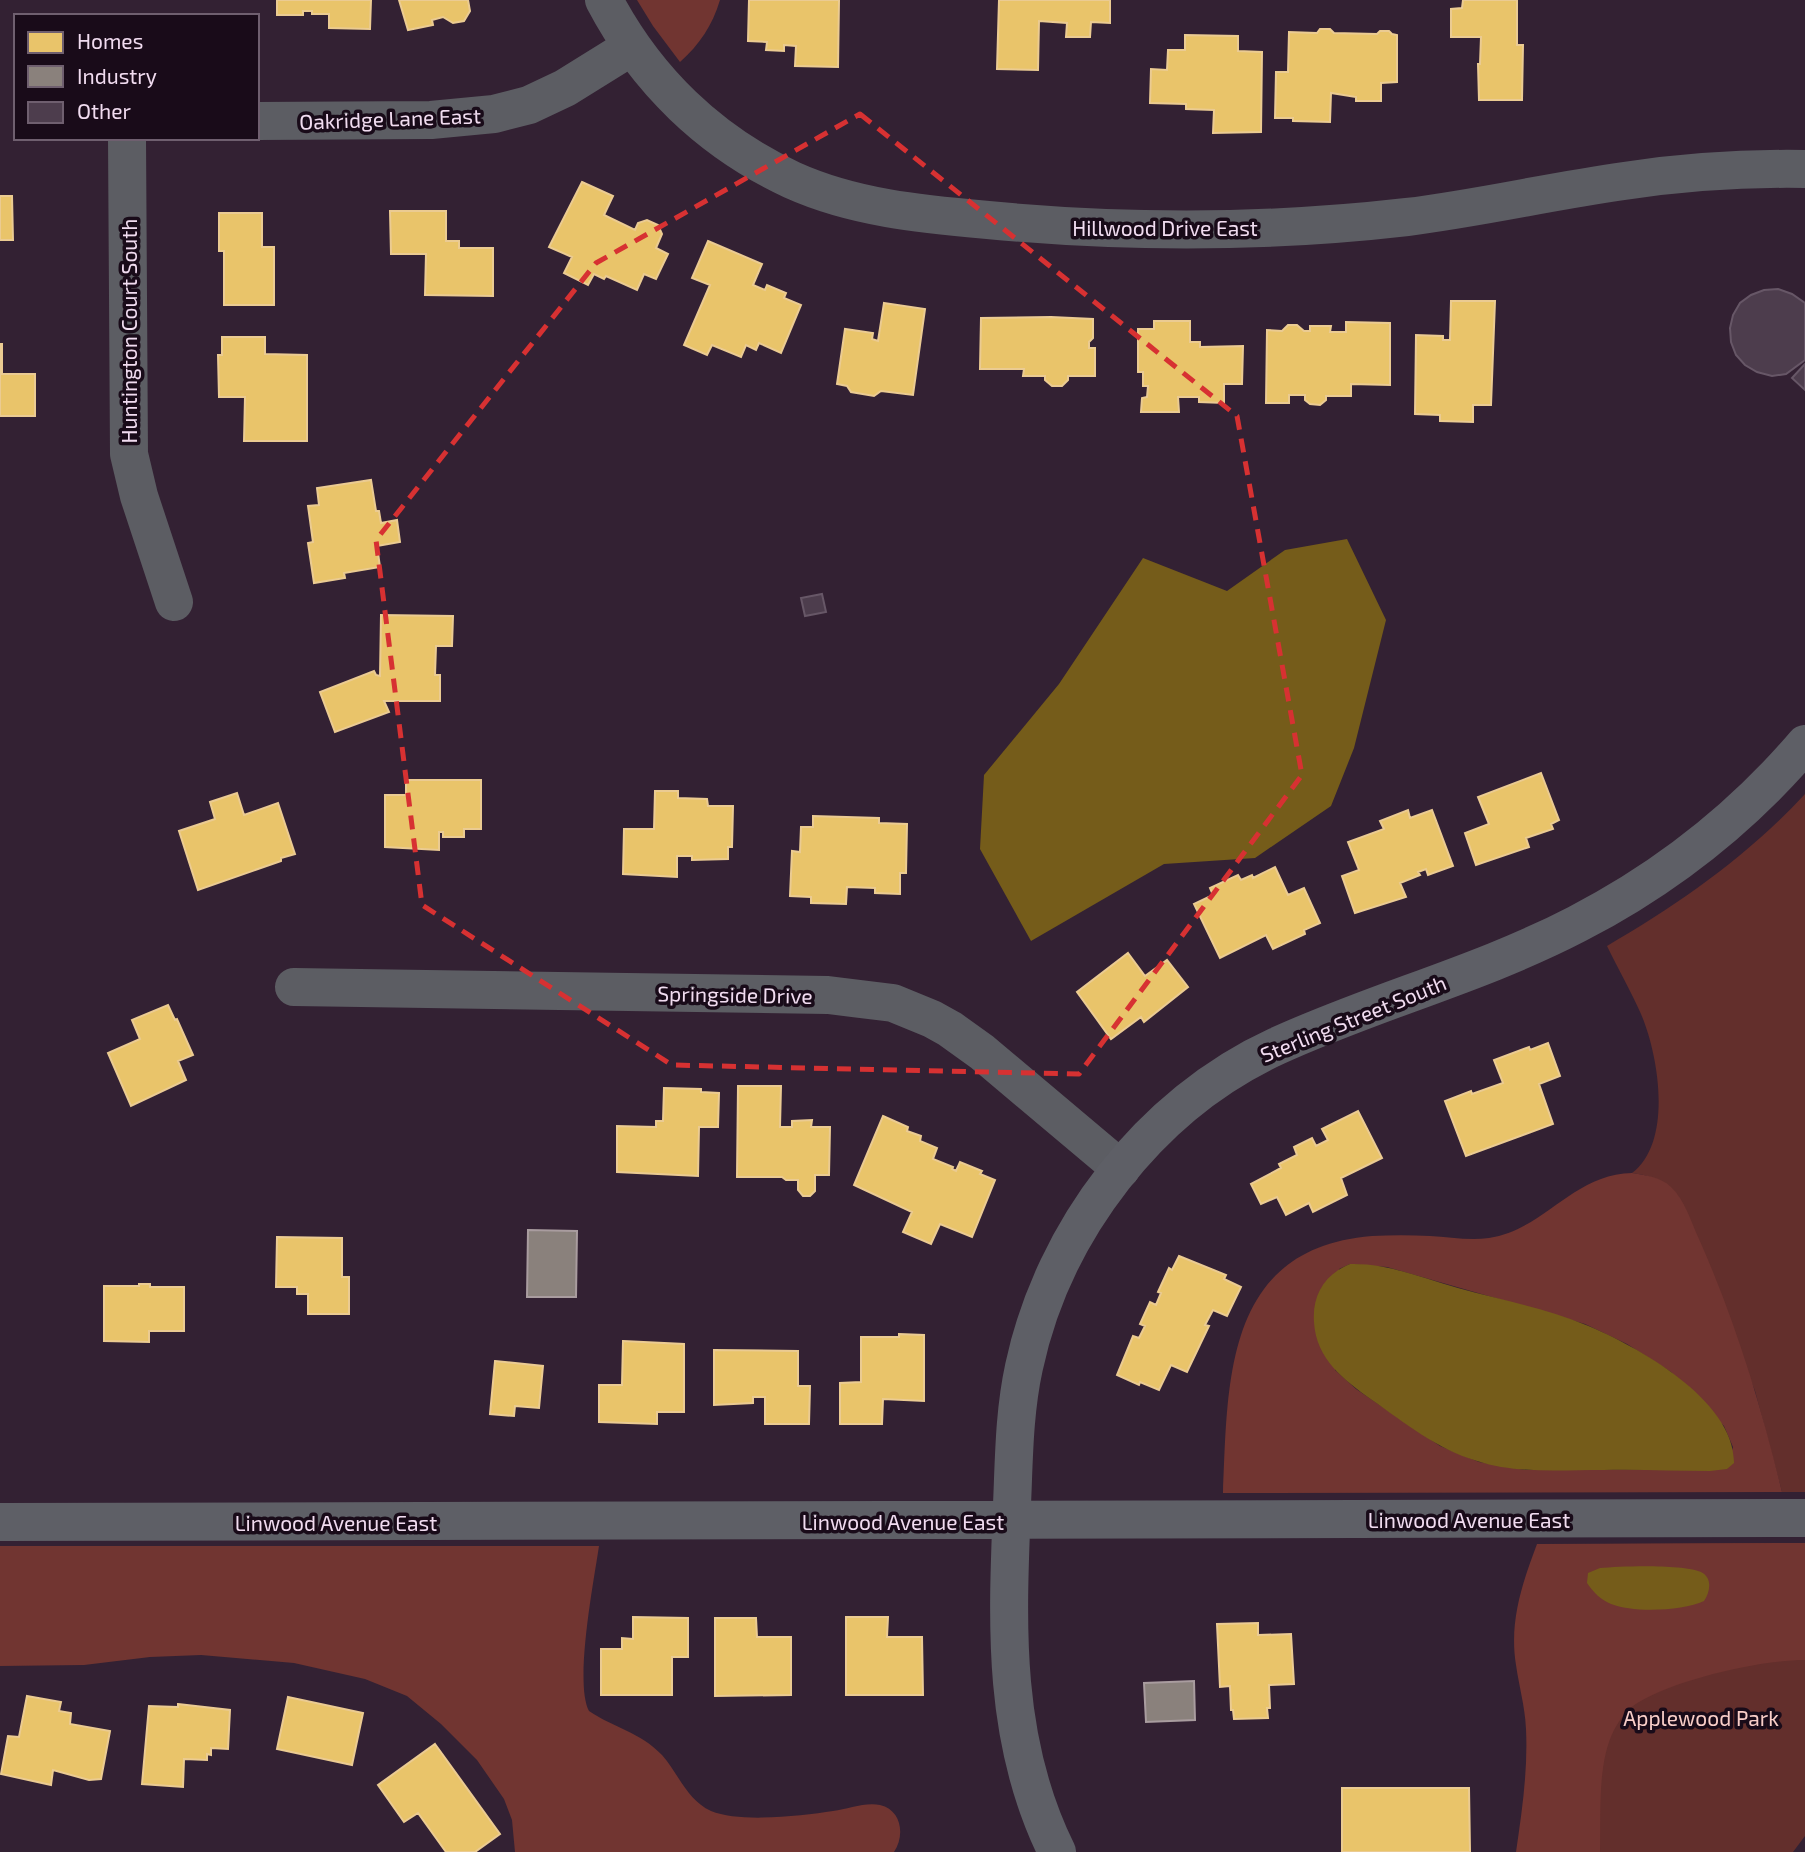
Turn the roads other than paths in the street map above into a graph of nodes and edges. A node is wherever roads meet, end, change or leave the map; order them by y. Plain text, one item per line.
1 (604, 0) edge
2 (631, 47) junction
3 (259, 121) edge
4 (127, 140) edge
5 (1805, 169) edge
6 (174, 601) dead end
7 (1805, 744) edge
8 (294, 987) dead end
9 (1121, 1169) junction
10 (1805, 1518) edge
11 (1011, 1520) junction
12 (0, 1522) edge
13 (1057, 1852) edge

1 - 2 street, Hillwood Drive East
2 - 3 street, Oakridge Lane East
2 - 5 street, Hillwood Drive East
4 - 6 street, Huntington Court South
7 - 9 street, Sterling Street South
8 - 9 street, Springside Drive
9 - 11 street, Sterling Street South
10 - 11 street, Linwood Avenue East
11 - 12 street, Linwood Avenue East
11 - 13 street, Sterling Street South

